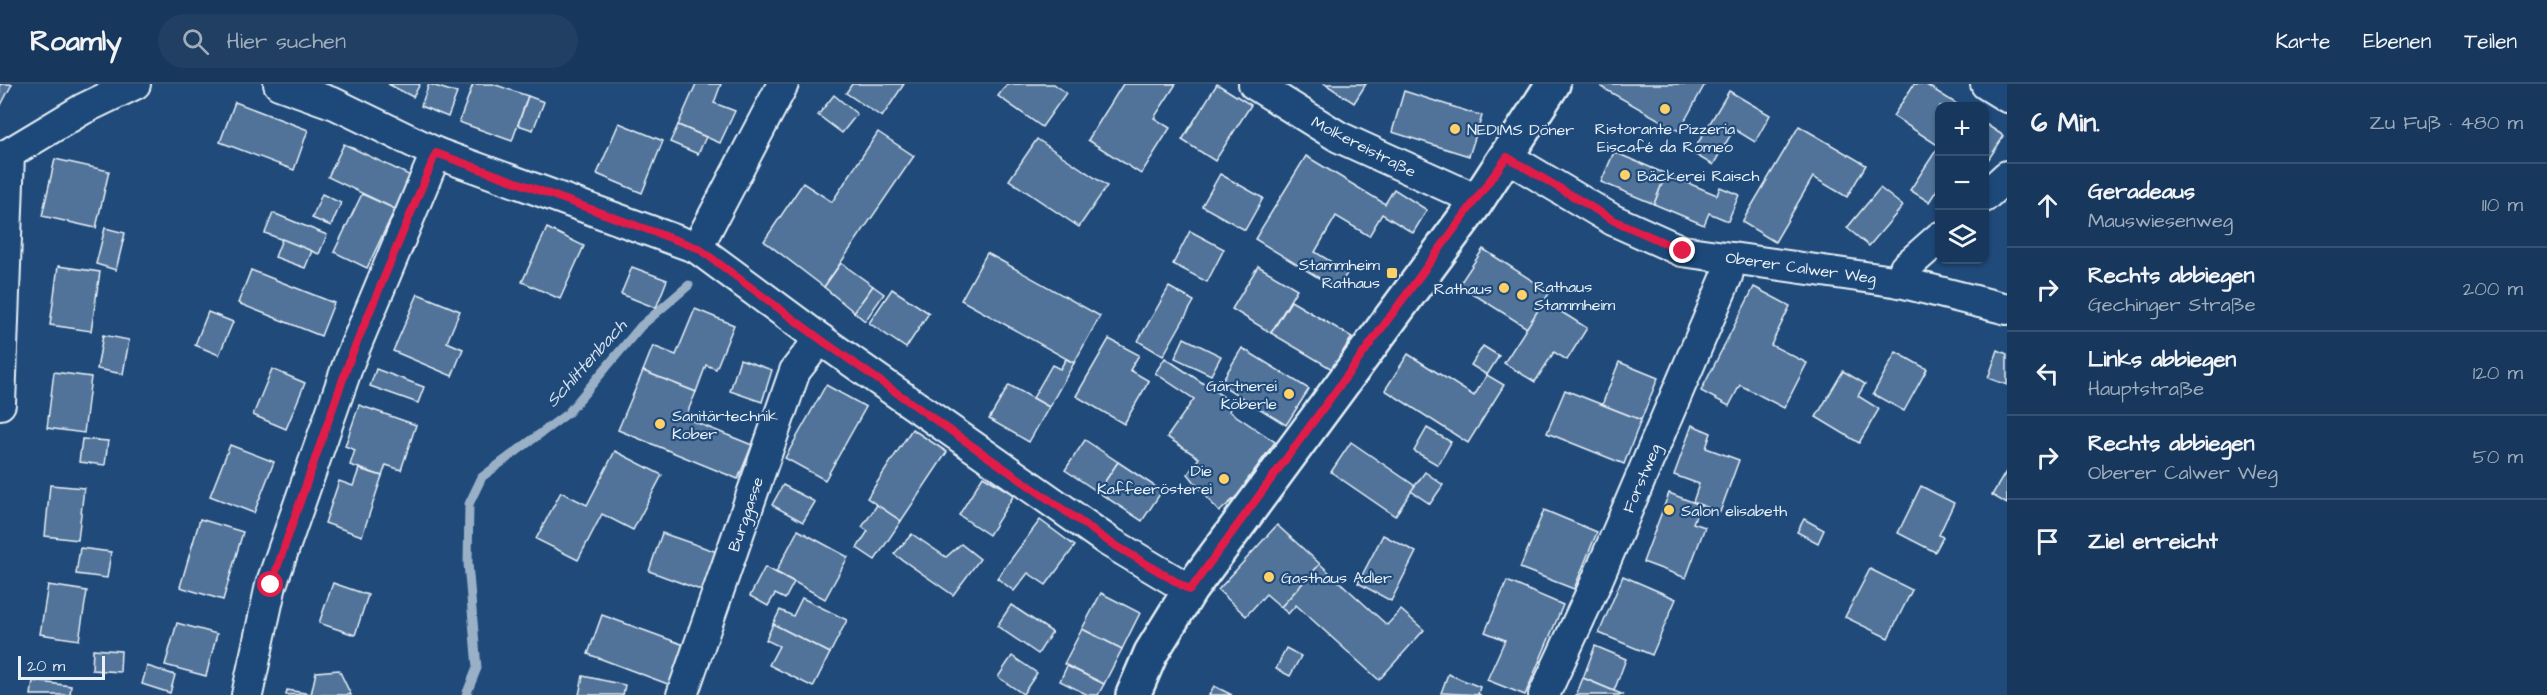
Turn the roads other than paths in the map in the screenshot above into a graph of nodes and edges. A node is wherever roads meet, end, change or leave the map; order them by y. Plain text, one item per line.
1 (135, 84) edge
2 (279, 84) edge
3 (783, 84) edge
4 (1254, 84) edge
5 (1553, 84) edge
6 (1986, 84) edge
7 (339, 94) edge
8 (2007, 98) edge
9 (436, 153) junction
10 (4, 156) edge
11 (1507, 157) junction
12 (2007, 176) edge
13 (1989, 192) edge
14 (1476, 204) junction
15 (1935, 241) edge
16 (698, 248) junction
17 (1731, 258) junction
18 (1900, 282) junction
19 (2007, 309) edge
20 (820, 339) junction
21 (0, 404) edge
22 (1190, 590) junction
23 (247, 695) edge
24 (682, 695) edge
25 (1133, 695) edge
26 (1544, 695) edge

1 - 10 street
2 - 7 street
3 - 16 street
4 - 14 street, Molkereistraße
5 - 11 street
6 - 8 street
7 - 9 street
9 - 16 street
9 - 23 street
10 - 21 street
11 - 14 street
11 - 17 street, Oberer Calwer Weg
12 - 13 street
14 - 22 street
15 - 18 street
16 - 20 street
17 - 18 street, Oberer Calwer Weg
17 - 26 street, Forstweg
18 - 19 street, Oberer Calwer Weg
20 - 22 street
20 - 24 street, Burggasse
22 - 25 street

